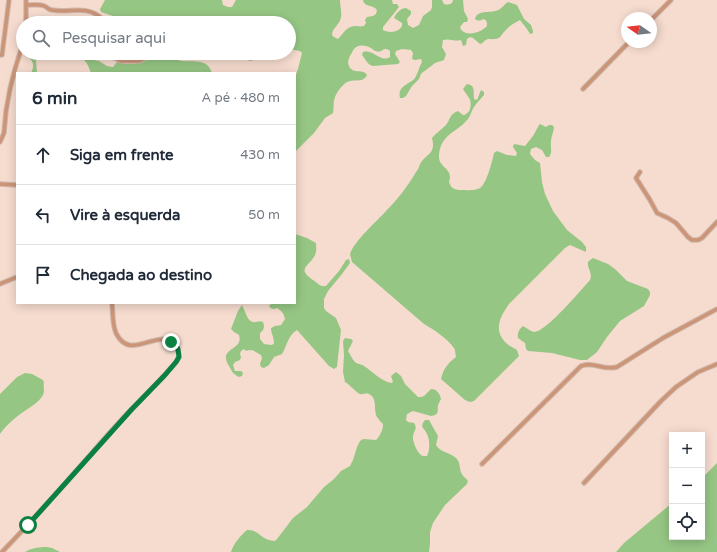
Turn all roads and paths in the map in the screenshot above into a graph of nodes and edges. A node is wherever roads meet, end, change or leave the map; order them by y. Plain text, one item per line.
1 (9, 0) edge
2 (671, 0) edge
3 (25, 1) edge
4 (657, 14) edge
5 (26, 16) edge
6 (99, 16) edge
7 (623, 48) edge
8 (1, 55) edge
9 (18, 60) edge
10 (119, 60) edge
11 (142, 60) edge
12 (583, 89) dead end
13 (0, 142) edge
14 (640, 172) dead end
15 (0, 184) edge
16 (16, 185) edge
17 (717, 222) edge
18 (16, 277) edge
19 (0, 284) edge
20 (112, 304) edge
21 (717, 309) edge
22 (717, 364) edge
23 (482, 464) dead end
24 (584, 483) dead end
25 (2, 552) edge

1 - 8 street
2 - 4 street
3 - 5 street
3 - 6 street
7 - 12 street
9 - 13 street
10 - 11 street
14 - 17 street
15 - 16 street
18 - 19 street
20 - 25 street
21 - 23 street
22 - 24 street

